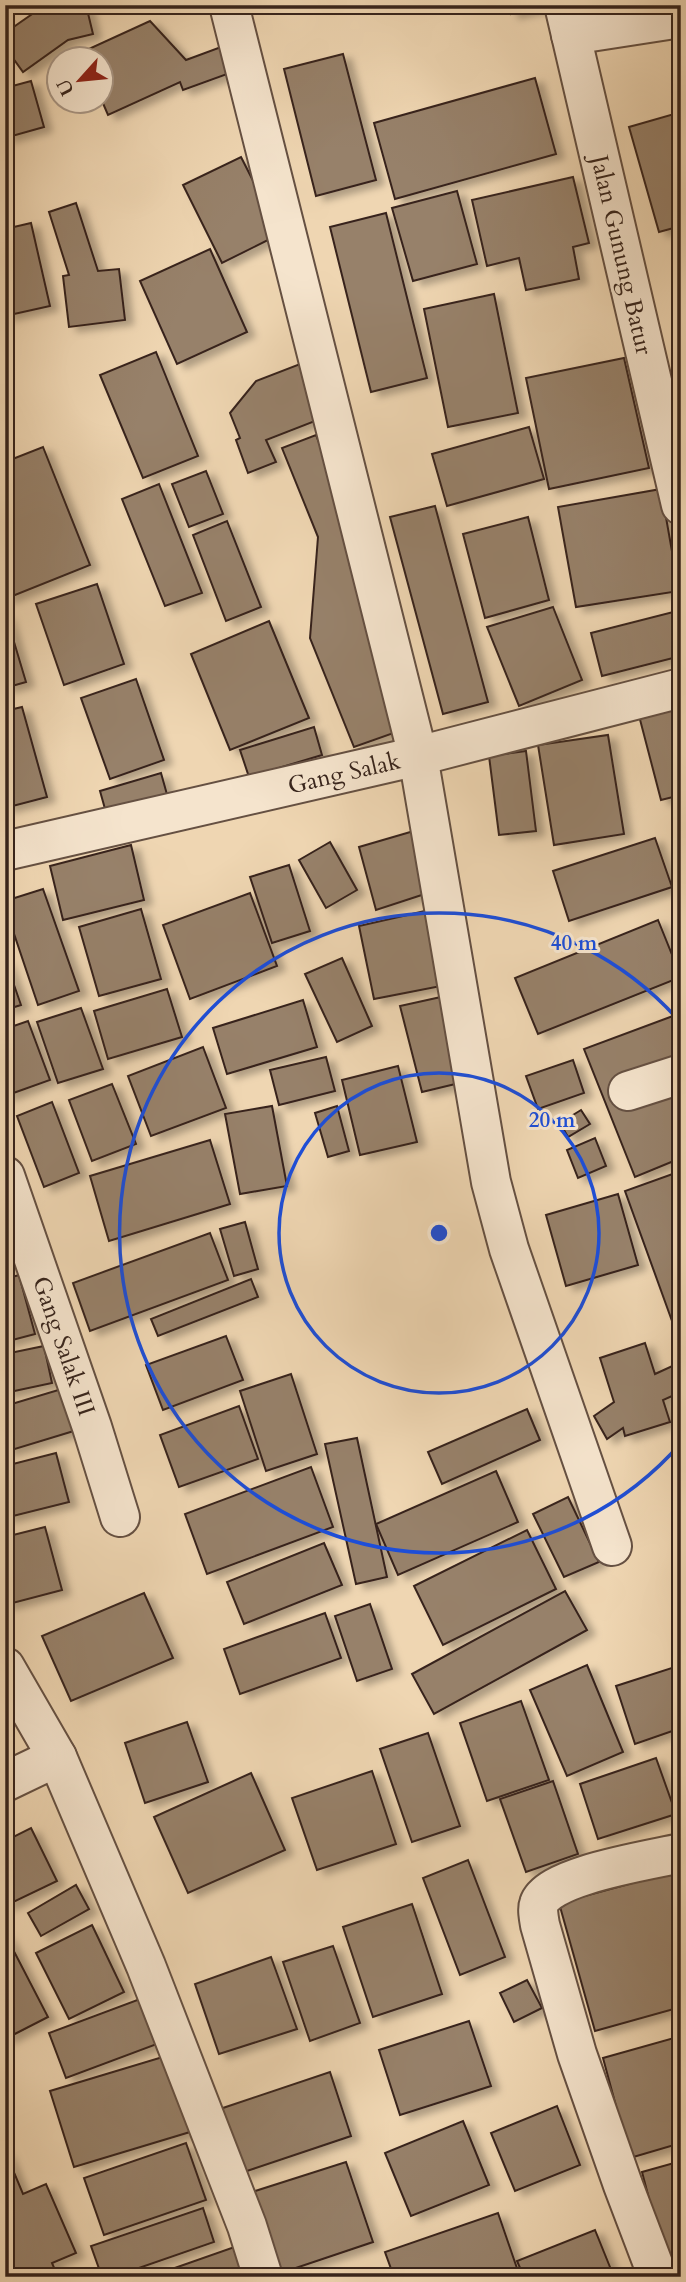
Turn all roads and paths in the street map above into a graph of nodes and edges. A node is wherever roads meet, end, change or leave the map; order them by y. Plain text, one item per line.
1 (229, 5) edge
2 (681, 18) edge
3 (568, 20) edge
4 (681, 505) edge
5 (681, 688) edge
6 (418, 756) junction
7 (5, 851) edge
8 (681, 1074) edge
9 (628, 1091) dead end
10 (5, 1176) edge
11 (120, 1517) dead end
12 (612, 1546) dead end
13 (5, 1667) edge
14 (57, 1757) junction
15 (5, 1782) edge
16 (681, 1853) edge
17 (263, 2277) edge
18 (658, 2277) edge

1 - 6 street
2 - 3 street
3 - 4 street, Jalan Gunung Batur
5 - 6 street, Gang Salak
6 - 7 street, Gang Salak
6 - 12 street
8 - 9 street
10 - 11 street, Gang Salak III
13 - 14 street
14 - 15 street
14 - 17 street
16 - 18 street

